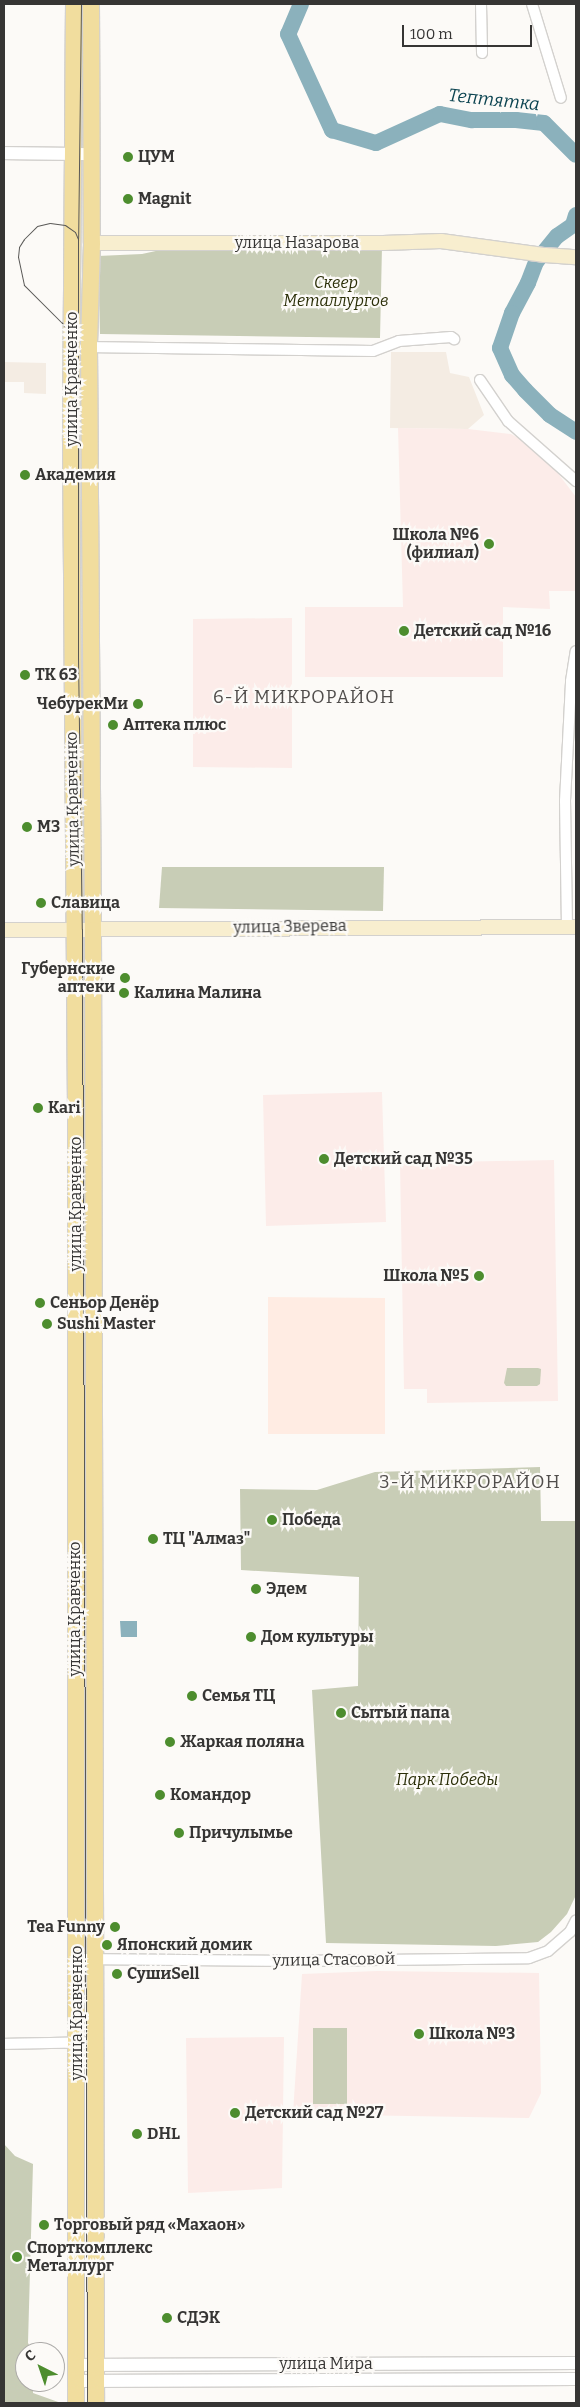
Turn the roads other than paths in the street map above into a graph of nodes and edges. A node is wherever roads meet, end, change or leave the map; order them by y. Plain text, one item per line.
1 (74, 4) edge
2 (91, 4) edge
3 (481, 4) edge
4 (532, 4) edge
5 (482, 53) dead end
6 (561, 98) dead end
7 (4, 153) edge
8 (73, 154) junction
9 (92, 154) junction
10 (92, 213) junction
11 (73, 214) junction
12 (73, 242) junction
13 (92, 243) junction
14 (576, 257) edge
15 (454, 339) dead end
16 (72, 347) junction
17 (89, 347) junction
18 (480, 380) dead end
19 (576, 481) edge
20 (71, 545) junction
21 (91, 545) junction
22 (91, 600) junction
23 (72, 602) junction
24 (576, 650) edge
25 (92, 839) junction
26 (74, 840) junction
27 (571, 927) edge
28 (4, 930) edge
29 (74, 930) junction
30 (93, 930) junction
31 (75, 1042) junction
32 (92, 1042) junction
33 (76, 1113) junction
34 (94, 1113) junction
35 (76, 1154) junction
36 (94, 1154) junction
37 (76, 1214) junction
38 (94, 1214) junction
39 (76, 1277) junction
40 (94, 1277) junction
41 (75, 1338) junction
42 (95, 1338) junction
43 (75, 1397) junction
44 (94, 1397) junction
45 (76, 1754) junction
46 (95, 1754) junction
47 (576, 1920) edge
48 (77, 1959) junction
49 (96, 1960) junction
50 (77, 2042) junction
51 (96, 2042) junction
52 (4, 2044) edge
53 (76, 2096) junction
54 (96, 2096) junction
55 (96, 2245) junction
56 (75, 2246) junction
57 (74, 2335) junction
58 (96, 2335) junction
59 (540, 2363) junction
60 (576, 2363) edge
61 (75, 2373) junction
62 (96, 2373) junction
63 (542, 2379) junction
64 (576, 2379) edge
65 (76, 2403) edge
66 (96, 2403) edge

1 - 8 main road, улица Кравченко
2 - 9 main road, улица Кравченко
3 - 5 street
4 - 6 street
7 - 8 street
8 - 9 street
8 - 11 main road, улица Кравченко
9 - 10 main road, улица Кравченко
10 - 11 main road
10 - 13 main road, улица Кравченко
11 - 12 main road, улица Кравченко
12 - 13 main road, улица Назарова
12 - 16 main road, улица Кравченко
13 - 14 main road, улица Назарова
13 - 17 main road, улица Кравченко
15 - 17 street
16 - 17 street
16 - 20 main road, улица Кравченко
17 - 21 main road, улица Кравченко
18 - 19 street
20 - 21 street
20 - 23 main road, улица Кравченко
21 - 22 main road, улица Кравченко
22 - 23 street
22 - 25 main road, улица Кравченко
23 - 26 main road, улица Кравченко
24 - 27 street
25 - 26 street
25 - 30 main road, улица Кравченко
26 - 29 main road, улица Кравченко
27 - 30 main road, улица Зверева
28 - 29 main road, улица Зверева
29 - 30 main road, улица Зверева
29 - 31 main road, улица Кравченко
30 - 32 main road, улица Кравченко
31 - 32 street
31 - 33 main road, улица Кравченко
32 - 34 main road, улица Кравченко
33 - 34 street
33 - 35 main road, улица Кравченко
34 - 36 main road, улица Кравченко
35 - 36 street
35 - 37 main road, улица Кравченко
36 - 38 main road, улица Кравченко
37 - 38 street
37 - 39 main road, улица Кравченко
38 - 40 main road, улица Кравченко
39 - 40 street
39 - 41 main road, улица Кравченко
40 - 42 main road, улица Кравченко
41 - 42 street
41 - 43 main road, улица Кравченко
42 - 44 main road, улица Кравченко
43 - 44 street
43 - 45 main road, улица Кравченко
44 - 46 main road, улица Кравченко
45 - 46 street
45 - 48 main road, улица Кравченко
46 - 49 main road, улица Кравченко
47 - 49 street, улица Стасовой
48 - 49 street, улица Стасовой
48 - 50 main road, улица Кравченко
49 - 51 main road, улица Кравченко
50 - 51 street
50 - 52 street
50 - 53 main road, улица Кравченко
51 - 54 main road, улица Кравченко
53 - 54 street
53 - 56 main road, улица Кравченко
54 - 55 main road, улица Кравченко
55 - 56 street
55 - 58 main road, улица Кравченко
56 - 57 main road, улица Кравченко
57 - 58 street
57 - 61 main road, улица Кравченко
58 - 62 main road, улица Кравченко
59 - 60 street, улица Мира
59 - 62 street, улица Мира
59 - 63 street
61 - 62 street, улица Мира
61 - 65 main road, улица Кравченко
62 - 63 street, улица Мира
62 - 66 main road, улица Кравченко
63 - 64 street, улица Мира

